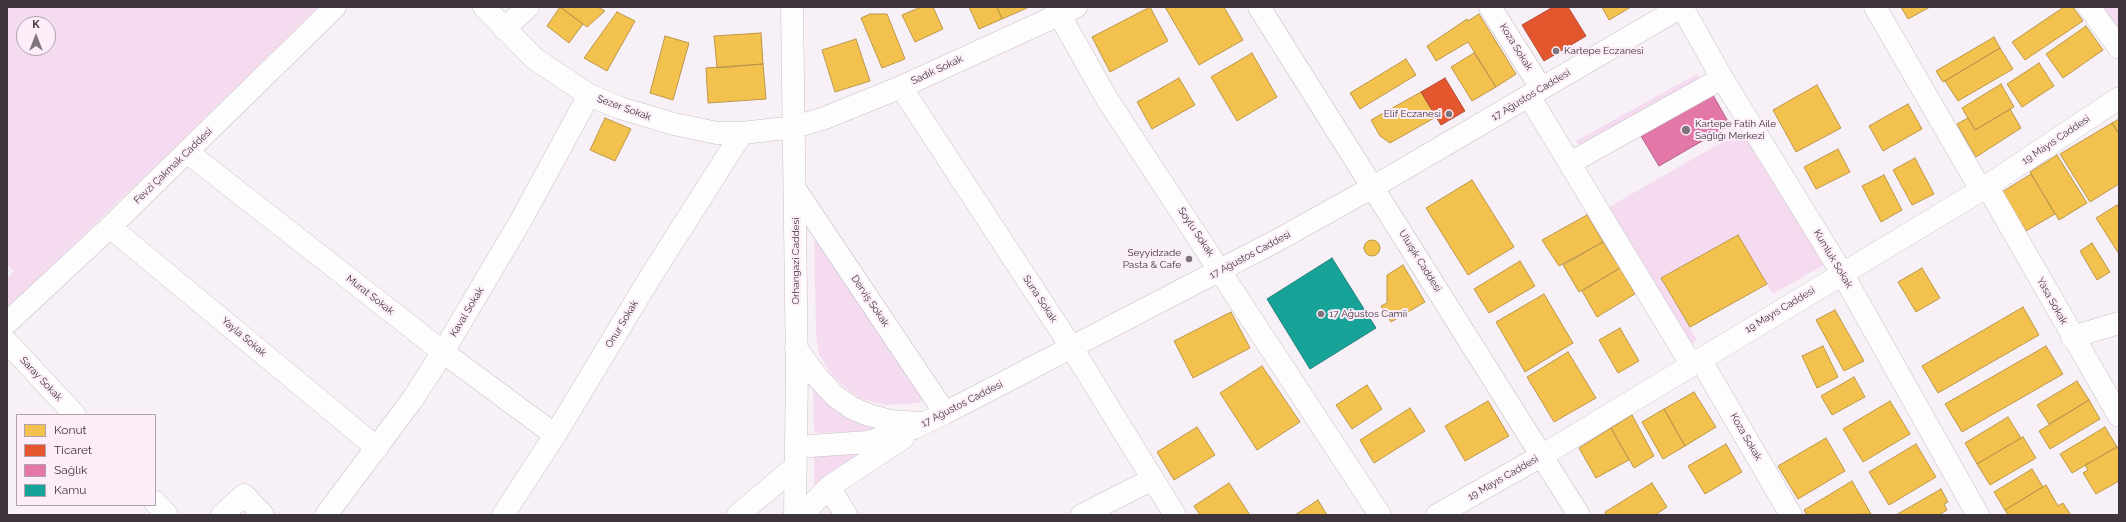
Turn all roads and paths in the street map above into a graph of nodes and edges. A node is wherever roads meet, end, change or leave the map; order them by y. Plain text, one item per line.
1 (336, 7) edge
2 (484, 7) edge
3 (528, 7) edge
4 (792, 7) edge
5 (1259, 7) edge
6 (1490, 7) edge
7 (1682, 7) edge
8 (1875, 7) edge
9 (2089, 7) edge
10 (1063, 10) edge
11 (504, 29) junction
12 (2119, 48) edge
13 (1722, 78) junction
14 (901, 87) junction
15 (1535, 92) junction
16 (589, 95) junction
17 (2119, 98) edge
18 (795, 127) junction
19 (742, 133) junction
20 (187, 152) junction
21 (1570, 163) junction
22 (1373, 187) junction
23 (795, 188) junction
24 (1984, 188) junction
25 (110, 227) junction
26 (1222, 271) junction
27 (1842, 273) junction
28 (7, 323) edge
29 (2119, 323) edge
30 (2072, 337) junction
31 (7, 342) edge
32 (796, 348) junction
33 (1072, 348) junction
34 (443, 352) junction
35 (1696, 361) junction
36 (73, 414) edge
37 (945, 414) junction
38 (2119, 416) edge
39 (925, 423) junction
40 (555, 436) junction
41 (377, 448) junction
42 (1543, 455) junction
43 (796, 456) junction
44 (1153, 479) junction
45 (829, 486) junction
46 (156, 503) edge
47 (167, 515) edge
48 (222, 515) edge
49 (264, 515) edge
50 (326, 515) edge
51 (503, 515) edge
52 (738, 515) edge
53 (795, 515) edge
54 (802, 515) edge
55 (846, 515) edge
56 (1082, 515) edge
57 (1174, 515) edge
58 (1380, 515) edge
59 (1437, 515) edge
60 (1579, 515) edge
61 (1791, 515) edge
62 (1978, 515) edge

1 - 20 street, Fevzi Çakmak Caddesi
2 - 11 street, Sezer Sokak
3 - 11 street
4 - 18 street, Orhangazi Caddesi
5 - 22 street, Uluışık Caddesi
6 - 15 street, Koza Sokak
7 - 13 street, Kumluk Sokak
7 - 15 street, 17 Ağustos Caddesi
8 - 24 street, Yasa Sokak
9 - 12 street
10 - 14 street, Sadık Sokak
10 - 26 street, Soylu Sokak
11 - 16 street, Sezer Sokak
13 - 21 street
13 - 27 street, Kumluk Sokak
14 - 18 street, Sadık Sokak
14 - 33 street, Suna Sokak
15 - 21 street, Koza Sokak
15 - 22 street, 17 Ağustos Caddesi
16 - 19 street, Sezer Sokak
16 - 34 street, Kaval Sokak
17 - 24 street, 19 Mayıs Caddesi
18 - 19 street, Sezer Sokak
18 - 23 street, Orhangazi Caddesi
19 - 40 street, Onur Sokak
20 - 25 street, Fevzi Çakmak Caddesi
20 - 34 street, Murat Sokak
21 - 35 street, Koza Sokak
22 - 26 street, 17 Ağustos Caddesi
22 - 42 street, Uluışık Caddesi
23 - 32 street, Orhangazi Caddesi
23 - 37 street, Derviş Sokak
24 - 27 street, 19 Mayıs Caddesi
24 - 30 street, Yasa Sokak
25 - 28 street, Fevzi Çakmak Caddesi
25 - 41 street, Yayla Sokak
26 - 33 street, 17 Ağustos Caddesi
26 - 58 street, Soylu Sokak
27 - 35 street, 19 Mayıs Caddesi
27 - 62 street, Kumluk Sokak
29 - 30 street
30 - 38 street, Yasa Sokak
31 - 36 street, Saray Sokak
32 - 39 street
32 - 43 street, Orhangazi Caddesi
33 - 37 street, 17 Ağustos Caddesi
33 - 44 street, Suna Sokak
34 - 40 street, Murat Sokak
34 - 41 street, Kaval Sokak
35 - 42 street, 19 Mayıs Caddesi
35 - 61 street, Koza Sokak
37 - 39 street, 17 Ağustos Caddesi
39 - 43 street, 17 Ağustos Caddesi
39 - 45 street
40 - 51 street, Onur Sokak
41 - 50 street, Kaval Sokak
42 - 59 street, 19 Mayıs Caddesi
42 - 60 street, Uluışık Caddesi
43 - 52 street
43 - 53 street, Orhangazi Caddesi
44 - 56 street
44 - 57 street, Suna Sokak
45 - 54 street
45 - 55 street
46 - 47 street
48 - 49 street

